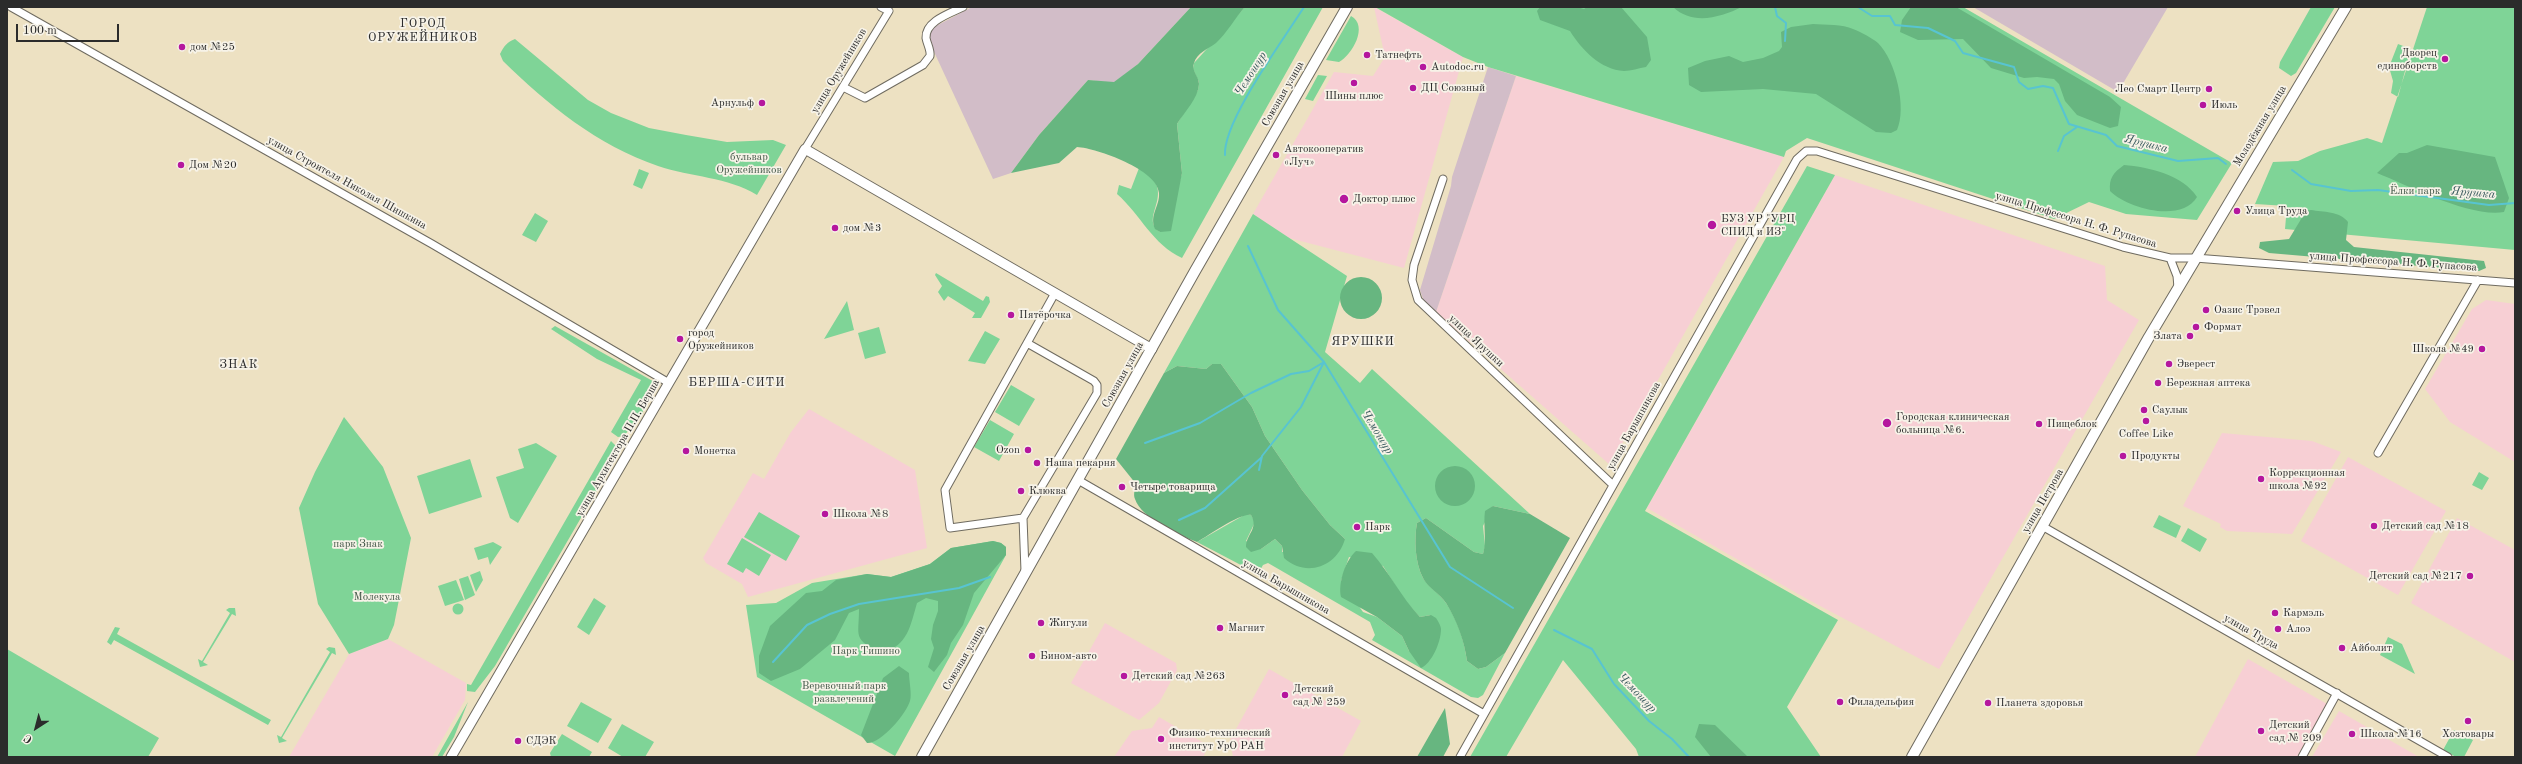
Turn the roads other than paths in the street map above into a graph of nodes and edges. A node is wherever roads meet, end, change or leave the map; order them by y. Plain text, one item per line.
1 (11, 7) edge
2 (881, 7) edge
3 (963, 7) edge
4 (1347, 7) edge
5 (2346, 7) edge
6 (843, 86) junction
7 (804, 149) junction
8 (1806, 152) joint
9 (1443, 179) dead end
10 (2170, 258) junction
11 (2195, 258) junction
12 (2478, 280) junction
13 (2515, 283) edge
14 (2178, 288) junction
15 (1055, 293) junction
16 (1027, 343) junction
17 (1152, 349) junction
18 (669, 383) junction
19 (2378, 453) dead end
20 (1078, 480) junction
21 (1613, 485) junction
22 (1023, 518) junction
23 (2042, 526) junction
24 (1025, 574) junction
25 (2337, 693) junction
26 (1484, 714) junction
27 (451, 757) edge
28 (922, 757) edge
29 (1460, 757) edge
30 (1912, 757) edge
31 (2302, 757) edge
32 (2448, 757) edge

1 - 18 street, улица Строителя Николая Шишкина
2 - 6 street, улица Оружейников
3 - 6 street
4 - 17 main road, Союзная улица
5 - 11 main road, Молодёжная улица
6 - 7 street, улица Оружейников
7 - 15 street
7 - 18 street, улица Архитектора П.П. Берша
8 - 10 street, улица Профессора Н. Ф. Рупасова
8 - 21 street, улица Барышникова
9 - 21 street, улица Ярушки
10 - 11 street, улица Профессора Н. Ф. Рупасова
10 - 14 street
11 - 12 street, улица Профессора Н. Ф. Рупасова
11 - 14 main road, улица Петрова
12 - 13 street, улица Профессора Н. Ф. Рупасова
12 - 19 street
14 - 23 main road, улица Петрова
15 - 16 street
15 - 17 street
16 - 22 street
16 - 22 street
17 - 20 main road, Союзная улица
18 - 27 street, улица Архитектора П.П. Берша
20 - 24 main road, Союзная улица
20 - 26 street, улица Барышникова
21 - 26 street, улица Барышникова
22 - 24 street
23 - 25 street, улица Труда
23 - 30 main road, улица Петрова
24 - 28 main road, Союзная улица
25 - 31 street
25 - 32 street, улица Труда
26 - 29 street, улица Барышникова

